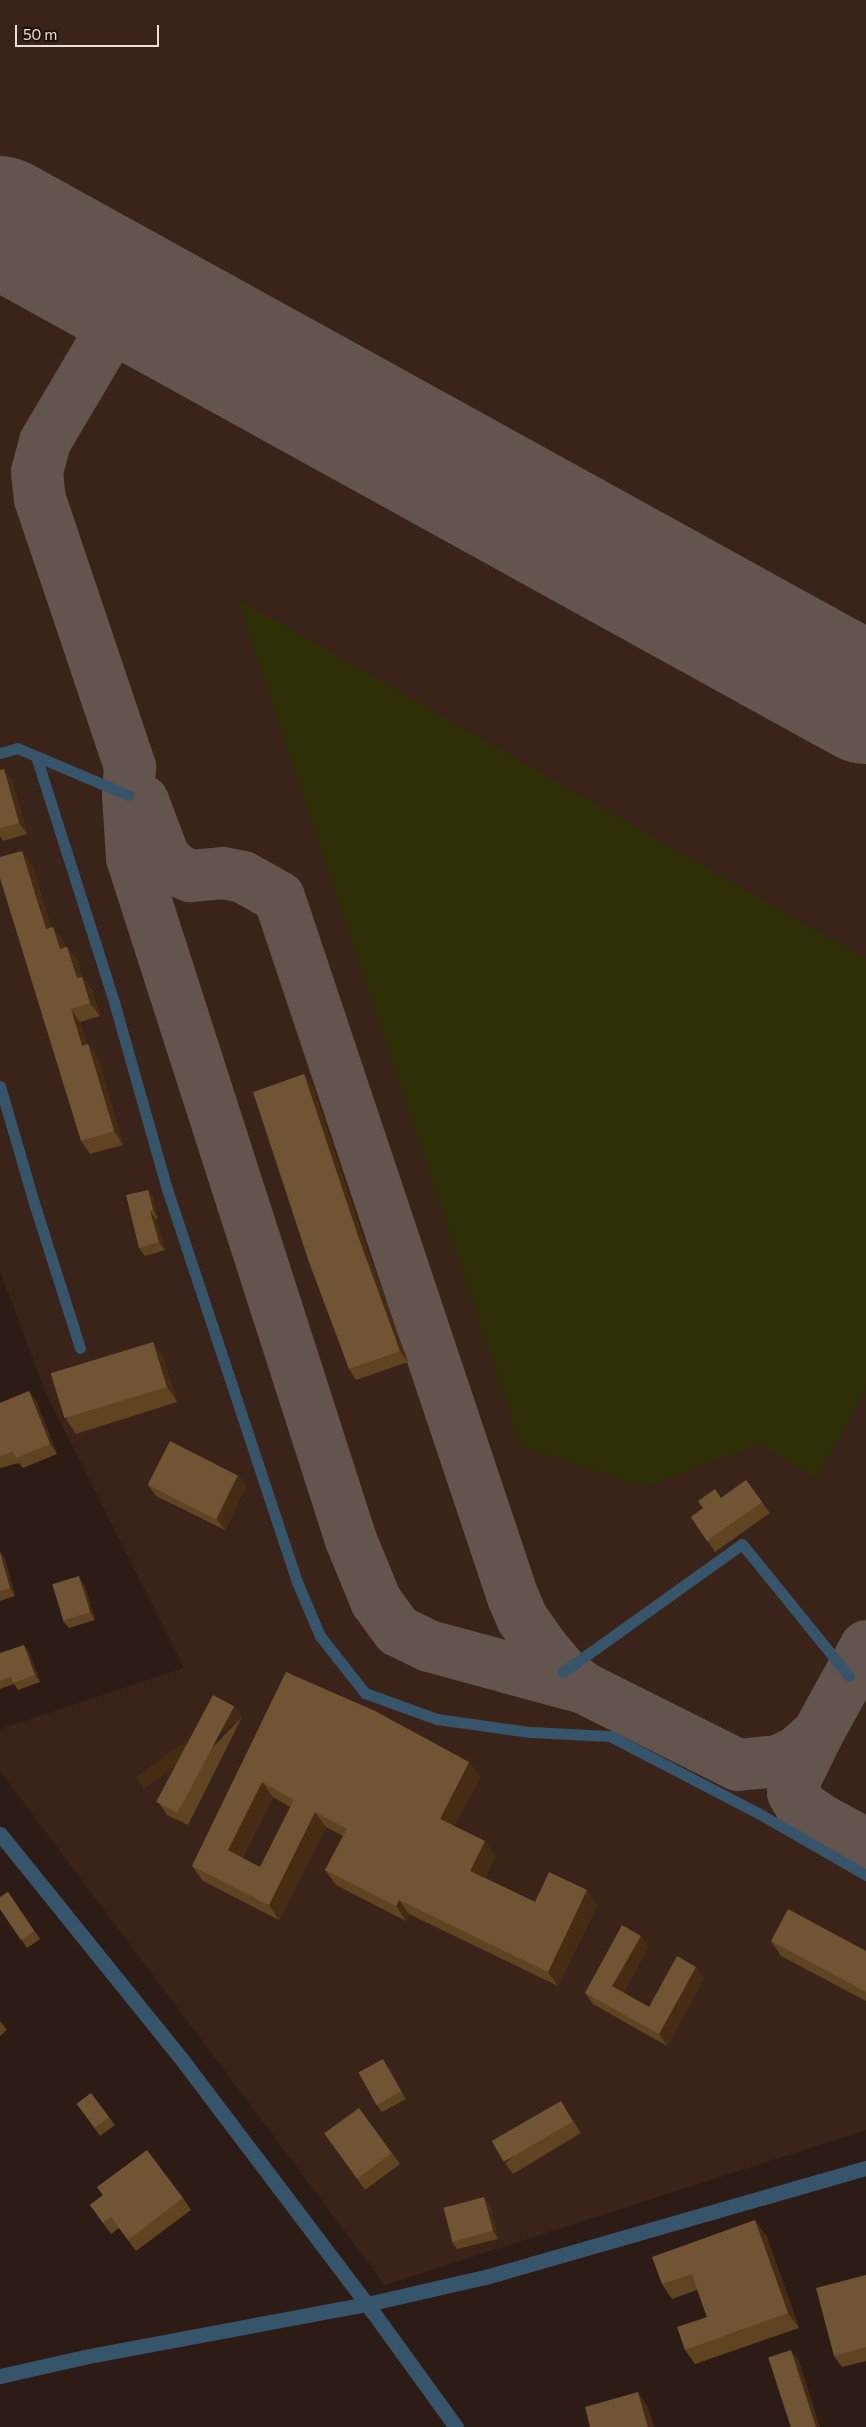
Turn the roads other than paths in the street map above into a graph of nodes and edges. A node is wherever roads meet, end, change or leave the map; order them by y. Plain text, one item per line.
1 (0, 753) edge
2 (36, 756) junction
3 (128, 795) dead end
4 (0, 1086) edge
5 (80, 1348) dead end
6 (563, 1672) dead end
7 (849, 1676) dead end
8 (0, 1834) edge
9 (866, 1875) edge
10 (866, 2168) edge
11 (367, 2304) junction
12 (0, 2376) edge
13 (456, 2427) edge

1 - 2 lane
2 - 3 lane
2 - 9 lane
4 - 5 lane
6 - 7 lane
8 - 11 street
10 - 11 street
11 - 12 street
11 - 13 street

